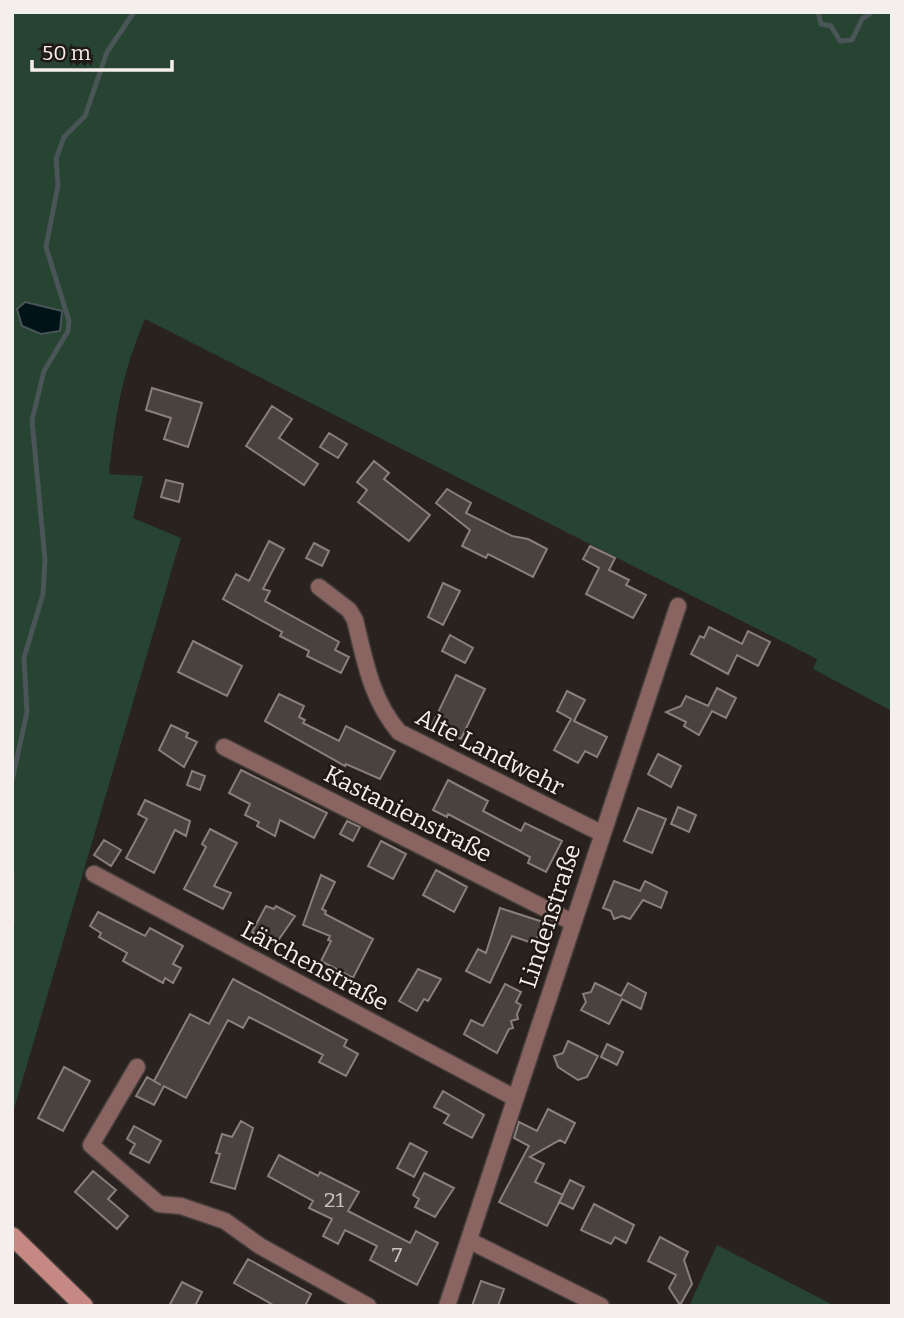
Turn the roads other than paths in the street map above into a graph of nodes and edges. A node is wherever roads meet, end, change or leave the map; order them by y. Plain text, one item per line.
1 (319, 587) dead end
2 (677, 606) dead end
3 (224, 747) dead end
4 (601, 833) junction
5 (94, 874) dead end
6 (572, 922) junction
7 (137, 1067) dead end
8 (515, 1098) junction
9 (12, 1236) edge
10 (470, 1241) junction
11 (85, 1306) edge
12 (368, 1306) edge
13 (447, 1306) edge
14 (601, 1306) edge

1 - 4 street, Alte Landwehr
2 - 4 street, Lindenstraße
3 - 6 street, Kastanienstraße
4 - 6 street, Lindenstraße
5 - 8 street, Lärchenstraße
6 - 8 street, Lindenstraße
7 - 12 street
8 - 10 street, Lindenstraße
9 - 11 main road
10 - 13 street, Lindenstraße
10 - 14 street

